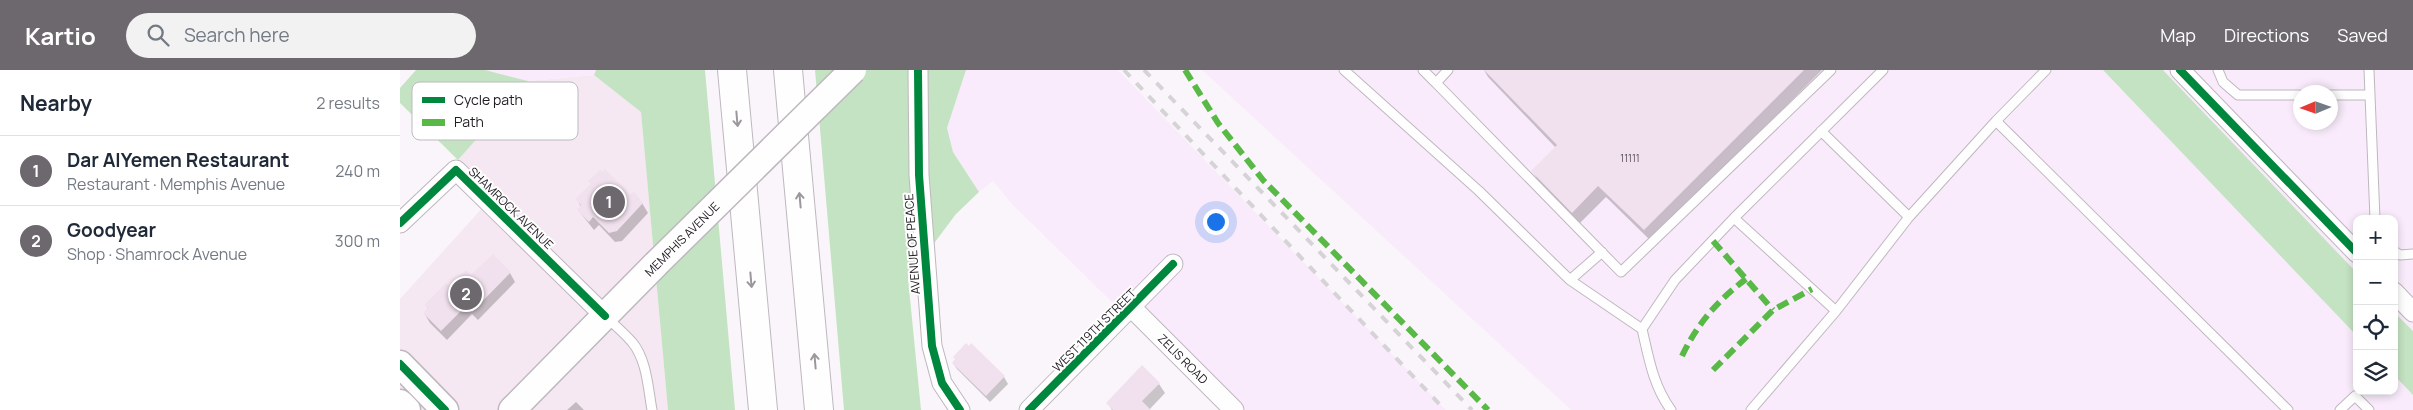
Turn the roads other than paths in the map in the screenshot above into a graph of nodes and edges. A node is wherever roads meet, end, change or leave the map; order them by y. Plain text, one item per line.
1 (732, 70) edge
2 (788, 70) edge
3 (853, 70) edge
4 (918, 70) edge
5 (1344, 70) edge
6 (1423, 70) edge
7 (1448, 70) edge
8 (1830, 70) edge
9 (1883, 70) edge
10 (2046, 70) edge
11 (2180, 70) edge
12 (2218, 70) edge
13 (2369, 70) edge
14 (1436, 83) junction
15 (2293, 95) edge
16 (2338, 95) edge
17 (2370, 95) junction
18 (1996, 121) junction
19 (1821, 131) junction
20 (2375, 215) edge
21 (1909, 217) junction
22 (1734, 218) junction
23 (400, 223) edge
24 (2353, 250) edge
25 (1602, 252) junction
26 (2398, 254) edge
27 (2413, 254) edge
28 (1174, 264) dead end
29 (1570, 280) junction
30 (2398, 296) edge
31 (1132, 308) junction
32 (1836, 311) junction
33 (2413, 312) edge
34 (605, 316) junction
35 (1642, 329) junction
36 (400, 364) edge
37 (400, 403) edge
38 (407, 410) edge
39 (445, 410) edge
40 (512, 410) edge
41 (652, 410) edge
42 (763, 410) edge
43 (819, 410) edge
44 (960, 410) edge
45 (1029, 410) edge
46 (1234, 410) edge
47 (1671, 410) edge
48 (1751, 410) edge
49 (2288, 410) edge
50 (2340, 410) edge
51 (2368, 410) edge

1 -> 42 highway
43 -> 2 highway
3 - 34 main road, MEMPHIS AVENUE, bridge
4 - 44 street, AVENUE OF PEACE
5 - 29 lane
6 - 14 lane
7 - 14 lane
8 - 25 lane
9 - 19 lane
10 - 18 lane
11 - 24 street
12 - 15 lane
13 - 17 lane
14 - 25 lane
16 - 17 lane
17 - 20 lane
18 - 21 lane
18 - 49 lane
19 - 21 lane
19 - 22 lane
21 - 32 lane
22 - 32 lane
22 - 35 lane
23 - 34 street, SHAMROCK AVENUE
25 - 29 lane
26 - 27 lane
28 - 31 street, WEST 119TH STREET
29 - 35 lane
30 - 33 street
31 - 45 street, WEST 119TH STREET
31 - 46 street, ZELIS ROAD
32 - 48 lane
34 - 40 main road, MEMPHIS AVENUE
34 - 41 lane
35 - 47 lane
36 - 39 main road
37 - 38 main road
50 - 51 lane

